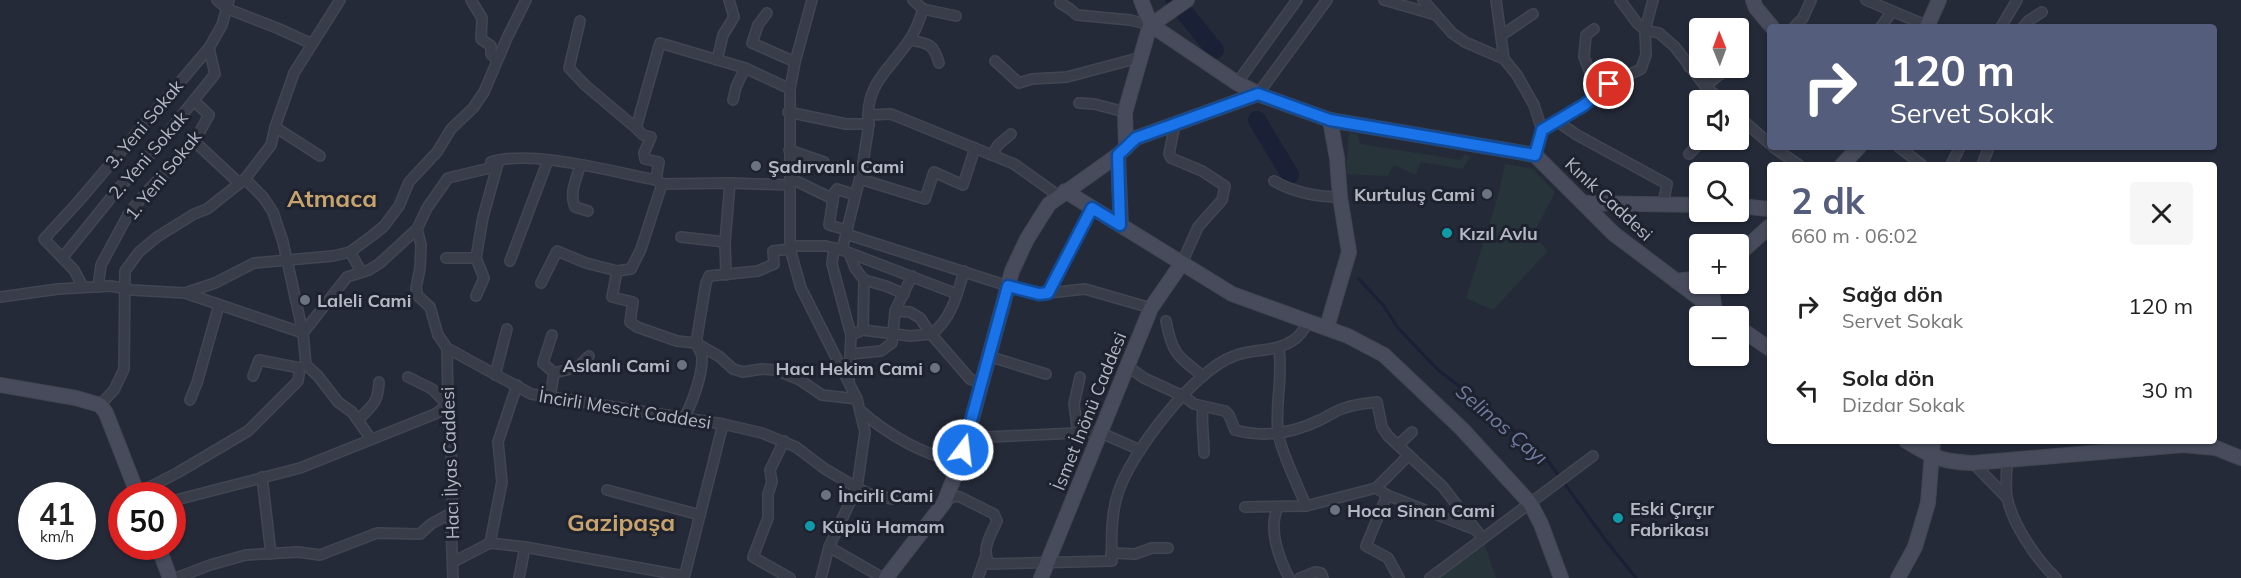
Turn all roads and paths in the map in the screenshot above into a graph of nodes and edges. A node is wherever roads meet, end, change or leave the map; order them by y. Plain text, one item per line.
1 (217, 0) edge
2 (340, 0) edge
3 (471, 0) edge
4 (526, 0) edge
5 (729, 0) edge
6 (812, 0) edge
7 (913, 0) edge
8 (1141, 0) edge
9 (1187, 0) edge
10 (1297, 0) edge
11 (1327, 0) edge
12 (1383, 0) edge
13 (1423, 0) edge
14 (1496, 0) edge
15 (1620, 0) edge
16 (1653, 0) edge
17 (1753, 0) edge
18 (1811, 0) edge
19 (1866, 0) edge
20 (1939, 0) edge
21 (2017, 0) edge
22 (1060, 3) dead end
23 (1883, 3) edge
24 (229, 5) edge
25 (923, 9) junction
26 (1892, 11) junction
27 (2042, 12) dead end
28 (767, 13) dead end
29 (1533, 14) dead end
30 (956, 16) dead end
31 (1438, 16) junction
32 (580, 21) dead end
33 (1156, 22) junction
34 (1769, 24) edge
35 (1797, 24) edge
36 (1883, 24) edge
37 (1923, 24) edge
38 (1929, 24) edge
39 (2003, 24) edge
40 (2026, 24) edge
41 (1594, 29) dead end
42 (1646, 30) junction
43 (1502, 35) junction
44 (910, 40) junction
45 (312, 44) junction
46 (209, 48) junction
47 (1142, 57) junction
48 (1504, 59) junction
49 (497, 60) junction
50 (717, 60) junction
51 (995, 61) dead end
52 (795, 62) junction
53 (939, 63) dead end
54 (1689, 67) edge
55 (745, 68) junction
56 (1698, 78) edge
57 (1715, 78) edge
58 (1237, 82) junction
59 (1705, 86) junction
60 (790, 89) junction
61 (1710, 90) edge
62 (1598, 93) junction
63 (1258, 94) junction
64 (733, 100) dead end
65 (194, 101) junction
66 (1079, 104) dead end
67 (789, 112) junction
68 (1125, 112) junction
69 (868, 120) junction
70 (1330, 120) junction
71 (1558, 122) junction
72 (1175, 124) junction
73 (1749, 125) edge
74 (275, 127) junction
75 (636, 128) junction
76 (1542, 130) junction
77 (1011, 134) dead end
78 (194, 141) junction
79 (1767, 141) edge
80 (975, 148) junction
81 (789, 150) junction
82 (1692, 150) edge
83 (1779, 150) edge
84 (1856, 150) edge
85 (1903, 150) edge
86 (1122, 152) junction
87 (1689, 153) dead end
88 (992, 155) junction
89 (1535, 155) junction
90 (320, 156) dead end
91 (499, 160) junction
92 (548, 160) junction
93 (824, 162) dead end
94 (1795, 162) edge
95 (1845, 162) edge
96 (1918, 162) edge
97 (580, 166) junction
98 (860, 178) junction
99 (242, 181) junction
100 (1274, 181) dead end
101 (659, 182) junction
102 (790, 182) junction
103 (730, 183) junction
104 (1062, 194) junction
105 (855, 195) junction
106 (1340, 197) junction
107 (833, 199) junction
108 (1583, 203) junction
109 (1663, 204) junction
110 (1689, 205) edge
111 (1749, 207) edge
112 (1092, 208) junction
113 (1767, 209) edge
114 (1749, 210) edge
115 (588, 211) dead end
116 (1767, 218) edge
117 (829, 225) junction
118 (1120, 225) junction
119 (417, 229) junction
120 (1767, 229) edge
121 (846, 232) junction
122 (681, 237) dead end
123 (725, 242) junction
124 (1749, 245) edge
125 (790, 248) junction
126 (838, 250) junction
127 (351, 252) junction
128 (63, 257) junction
129 (446, 258) dead end
130 (476, 258) junction
131 (287, 261) junction
132 (510, 261) dead end
133 (1182, 263) junction
134 (361, 271) junction
135 (617, 271) junction
136 (964, 271) junction
137 (726, 275) junction
138 (912, 276) junction
139 (1689, 279) edge
140 (864, 280) junction
141 (1676, 281) junction
142 (541, 283) dead end
143 (1008, 286) junction
144 (83, 287) junction
145 (98, 287) junction
146 (124, 289) junction
147 (185, 293) junction
148 (1048, 293) junction
149 (904, 294) junction
150 (957, 294) junction
151 (476, 296) dead end
152 (0, 297) edge
153 (219, 305) junction
154 (1709, 306) edge
155 (1151, 308) junction
156 (895, 310) junction
157 (1166, 321) dead end
158 (1309, 322) junction
159 (1327, 327) junction
160 (507, 329) dead end
161 (863, 330) junction
162 (303, 333) junction
163 (893, 333) junction
164 (931, 334) junction
165 (552, 335) dead end
166 (851, 335) junction
167 (1749, 335) edge
168 (696, 343) junction
169 (1767, 347) edge
170 (447, 348) junction
171 (1279, 349) junction
172 (852, 354) junction
173 (589, 357) dead end
174 (988, 357) junction
175 (1127, 366) junction
176 (303, 367) junction
177 (554, 373) junction
178 (1046, 374) dead end
179 (495, 375) junction
180 (253, 376) dead end
181 (1203, 376) junction
182 (408, 377) dead end
183 (1080, 377) dead end
184 (379, 382) dead end
185 (981, 383) junction
186 (849, 384) junction
187 (0, 385) edge
188 (517, 385) junction
189 (1181, 395) junction
190 (550, 397) junction
191 (857, 399) junction
192 (190, 400) dead end
193 (99, 405) junction
194 (448, 405) junction
195 (1203, 407) junction
196 (861, 411) junction
197 (684, 418) junction
198 (358, 420) junction
199 (723, 424) junction
200 (1099, 432) junction
201 (1412, 432) dead end
202 (1078, 433) junction
203 (1278, 434) junction
204 (965, 438) junction
205 (371, 439) junction
206 (784, 441) junction
207 (1911, 444) edge
208 (1933, 444) edge
209 (1398, 445) junction
210 (1140, 450) junction
211 (1204, 453) dead end
212 (1409, 455) junction
213 (1593, 456) dead end
214 (1931, 457) junction
215 (2241, 458) edge
216 (2007, 459) junction
217 (960, 463) junction
218 (1973, 463) junction
219 (262, 477) junction
220 (133, 482) edge
221 (160, 482) edge
222 (857, 487) junction
223 (1376, 488) junction
224 (607, 490) dead end
225 (1387, 495) junction
226 (186, 497) edge
227 (2007, 498) junction
228 (893, 499) dead end
229 (1534, 500) junction
230 (944, 503) junction
231 (1306, 506) junction
232 (1245, 507) dead end
233 (1278, 507) junction
234 (453, 512) junction
235 (700, 516) junction
236 (1479, 533) junction
237 (490, 543) junction
238 (525, 547) junction
239 (829, 547) junction
240 (1168, 548) dead end
241 (1112, 552) junction
242 (271, 554) junction
243 (985, 558) junction
244 (163, 560) edge
245 (453, 562) junction
246 (1047, 563) junction
247 (1282, 567) junction
248 (684, 577) edge
249 (170, 578) edge
250 (176, 578) edge
251 (453, 578) edge
252 (519, 578) edge
253 (790, 578) edge
254 (821, 578) edge
255 (884, 578) edge
256 (978, 578) edge
257 (1041, 578) edge
258 (1276, 578) edge
259 (1289, 578) edge
260 (1300, 578) edge
261 (1323, 578) edge
262 (1400, 578) edge
263 (1430, 578) edge
264 (1561, 578) edge
265 (1898, 578) edge
266 (2056, 578) edge

1 - 24 street
2 - 45 street
3 - 49 street
4 - 49 street
5 - 50 street
6 - 52 street
7 - 25 street
8 - 33 main road
9 - 33 main road
10 - 58 street
11 - 63 street
12 - 31 street
13 - 31 street
14 - 43 street
15 - 42 street
16 - 42 street
17 - 34 main road
18 - 35 street
19 - 23 street
20 - 38 main road
21 - 39 street
22 - 33 street
23 - 26 street
24 - 45 street
24 - 46 street, 3. Yeni Sokak
25 - 30 street
25 - 44 street
26 - 36 street
26 - 37 street
27 - 40 street
28 - 52 street
29 - 43 street
31 - 48 street
32 - 75 street
33 - 47 main road
33 - 58 main road
41 - 62 street
42 - 54 street
42 - 62 street
43 - 48 street
44 - 53 street
44 - 69 street
45 - 74 street
46 - 65 street, 2. Yeni Sokak
46 - 128 street, 3. Yeni Sokak
47 - 51 street
47 - 68 main road
48 - 76 street
49 - 127 street
50 - 55 street
50 - 75 street
52 - 60 street
55 - 60 street
55 - 64 street
56 - 59 street
57 - 59 street
58 - 63 main road
59 - 61 street
60 - 67 street
62 - 71 street
63 - 70 main road
63 - 72 main road
65 - 78 street, 1. Yeni Sokak
65 - 128 street, 2. Yeni Sokak
66 - 68 street
67 - 69 street
67 - 81 street
68 - 86 main road
69 - 80 street
69 - 98 street
70 - 89 main road
70 - 106 main road
71 - 76 street
71 - 109 street
72 - 86 main road
72 - 133 street
73 - 79 street
74 - 90 street
74 - 99 street
75 - 101 street
76 - 89 street
77 - 88 street
78 - 99 street
78 - 145 street, 1. Yeni Sokak
80 - 88 street
80 - 98 street
81 - 93 street
81 - 102 street
82 - 87 street
83 - 94 street
84 - 95 main road
85 - 96 street
86 - 104 main road
86 - 118 main road
88 - 104 street
89 - 108 main road, Kınık Caddesi
91 - 92 street
91 - 119 street
91 - 130 street
92 - 97 street
92 - 132 street
97 - 101 street
97 - 115 street
98 - 105 street
99 - 131 street
99 - 146 street
100 - 106 street
101 - 103 street
101 - 135 street
102 - 103 street
102 - 107 street
102 - 125 street
103 - 123 street
104 - 112 main road
104 - 143 main road
105 - 107 street
105 - 121 street
106 - 159 main road
107 - 117 street
108 - 109 main road
108 - 141 main road, Kınık Caddesi
109 - 110 main road
111 - 113 main road
112 - 118 main road
112 - 148 street
114 - 116 main road
117 - 121 street
117 - 126 street
118 - 133 main road
119 - 134 street
119 - 170 street
120 - 124 main road
121 - 126 street
121 - 136 street
122 - 123 street
123 - 137 street
125 - 126 street
125 - 137 street
125 - 186 street
126 - 138 street
126 - 140 street
126 - 166 street
127 - 131 street
127 - 134 street
128 - 144 street
129 - 130 street
130 - 151 street
131 - 147 street
131 - 162 street
133 - 155 main road, İsmet İnönü Caddesi
133 - 158 main road
134 - 162 street
135 - 142 street
135 - 168 street
136 - 143 street
136 - 150 street
137 - 168 street
138 - 149 street
138 - 150 street
139 - 141 main road
140 - 149 street
140 - 161 street
141 - 154 main road, Kınık Caddesi
143 - 148 street
143 - 174 main road
144 - 145 street
144 - 152 street
145 - 146 street
146 - 147 street
146 - 193 street
147 - 153 street
148 - 155 street
149 - 156 street
150 - 164 street
153 - 162 street
153 - 192 street
155 - 175 main road, İsmet İnönü Caddesi
156 - 163 street
156 - 164 street
157 - 181 street
158 - 159 main road
158 - 171 street
159 - 229 main road
160 - 179 street
161 - 163 street
161 - 166 street
162 - 176 street
163 - 164 street
163 - 172 street
164 - 185 street
165 - 177 street
166 - 172 street
167 - 169 main road
168 - 191 street
168 - 197 street
170 - 179 street, İncirli Mescit Caddesi
170 - 194 street, Hacı İlyas Caddesi
171 - 181 street
171 - 203 street
172 - 186 street
173 - 177 street
174 - 178 street
174 - 185 main road
175 - 189 street
175 - 200 main road, İsmet İnönü Caddesi
176 - 180 street
176 - 198 street
176 - 221 street
177 - 190 street
179 - 188 street, İncirli Mescit Caddesi
181 - 189 street
182 - 194 street
183 - 202 street
184 - 198 street
185 - 204 main road
186 - 191 street
187 - 193 main road
188 - 190 street, İncirli Mescit Caddesi
188 - 237 street
189 - 195 street
189 - 210 street
190 - 197 street, İncirli Mescit Caddesi
191 - 196 street
193 - 220 main road
194 - 205 street
194 - 234 street, Hacı İlyas Caddesi
195 - 203 street
195 - 211 street
196 - 217 street
196 - 222 street
197 - 199 street, İncirli Mescit Caddesi
198 - 205 street
199 - 206 street, İncirli Mescit Caddesi
199 - 235 street
200 - 202 street
200 - 210 street
200 - 246 main road, İsmet İnönü Caddesi
201 - 209 street
202 - 204 street
203 - 209 street
203 - 231 street
204 - 217 main road
205 - 219 street
206 - 222 street, İncirli Mescit Caddesi
206 - 253 street
207 - 214 main road
208 - 214 main road
209 - 212 street
210 - 241 street
212 - 223 street
212 - 236 street
213 - 229 street
214 - 218 main road
214 - 265 main road
215 - 216 main road
216 - 218 main road
216 - 227 street
217 - 230 main road
218 - 227 street
219 - 226 street
219 - 242 street
222 - 228 street, İncirli Mescit Caddesi
222 - 239 street
223 - 225 street
223 - 231 street
224 - 235 street
225 - 236 street
225 - 262 street
227 - 266 street
229 - 236 street
229 - 264 main road
230 - 243 street
230 - 255 main road
231 - 233 street
232 - 233 street
233 - 247 street
234 - 242 street
234 - 245 street, Hacı İlyas Caddesi
235 - 248 street
236 - 263 street
237 - 238 street
237 - 245 street
238 - 248 street
238 - 252 street
239 - 254 street
239 - 255 street
240 - 241 street
241 - 246 street
242 - 250 street
243 - 246 street
243 - 256 street
244 - 249 main road
245 - 251 street, Hacı İlyas Caddesi
246 - 257 main road, İsmet İnönü Caddesi
247 - 258 street
247 - 259 street
260 - 261 street

